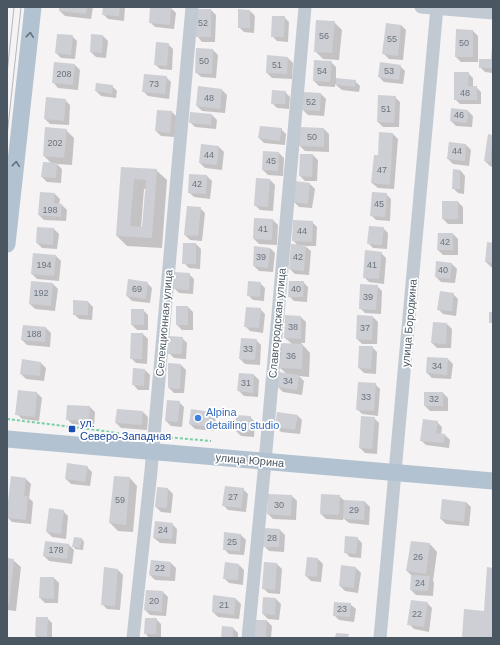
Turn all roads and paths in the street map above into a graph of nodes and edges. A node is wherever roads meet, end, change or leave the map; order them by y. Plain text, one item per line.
1 (33, 7) edge
2 (192, 7) edge
3 (305, 7) edge
4 (421, 7) edge
5 (438, 8) edge
6 (493, 13) edge
7 (7, 244) edge
8 (7, 419) edge
9 (7, 439) edge
10 (214, 442) dead end
11 (153, 444) junction
12 (266, 462) junction
13 (395, 472) junction
14 (493, 481) edge
15 (133, 638) edge
16 (248, 638) edge
17 (380, 638) edge

7 -> 1 main road
2 - 11 street, Селекционная улица
3 - 12 street, Славгородская улица
4 - 5 street
5 - 6 street
5 - 13 street, улица Бородкина
8 - 11 path
9 - 11 main road, улица Юрина
10 - 11 path
11 - 12 main road, улица Юрина
11 - 15 street, Селекционная улица
12 - 13 main road, улица Юрина
12 - 16 street, Славгородская улица
13 - 14 main road, улица Юрина
13 - 17 street, улица Бородкина

